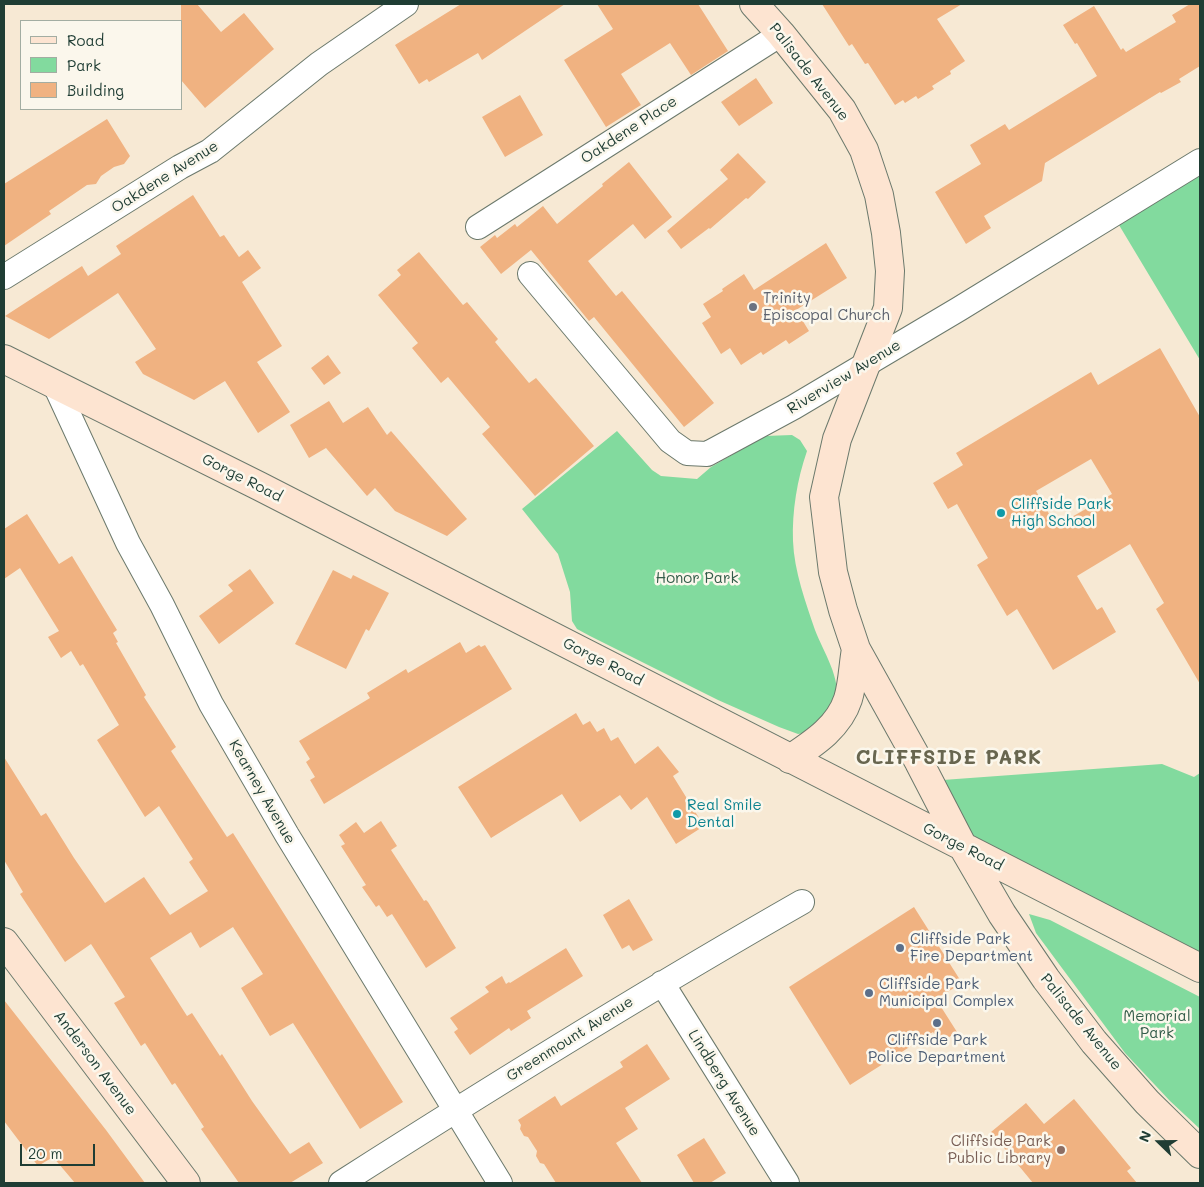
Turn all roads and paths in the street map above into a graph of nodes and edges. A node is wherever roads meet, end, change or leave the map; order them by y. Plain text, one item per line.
1 (406, 4) edge
2 (754, 4) edge
3 (781, 34) junction
4 (1200, 161) edge
5 (478, 227) dead end
6 (530, 274) dead end
7 (4, 277) edge
8 (4, 359) edge
9 (868, 362) junction
10 (55, 385) junction
11 (856, 649) junction
12 (790, 759) junction
13 (963, 847) junction
14 (802, 902) dead end
15 (4, 942) edge
16 (1200, 968) edge
17 (662, 982) junction
18 (455, 1110) junction
19 (1200, 1154) edge
20 (186, 1183) edge
21 (341, 1183) edge
22 (500, 1183) edge
23 (787, 1183) edge

1 - 7 street, Oakdene Avenue
2 - 3 main road, Palisade Avenue
3 - 5 street, Oakdene Place
3 - 9 main road, Palisade Avenue
4 - 9 street, Riverview Avenue
6 - 9 street, Riverview Avenue
8 - 10 main road, Gorge Road
9 - 11 main road, Palisade Avenue
10 - 12 main road, Gorge Road
10 - 18 street, Kearney Avenue
11 - 12 main road
11 - 13 main road, Palisade Avenue
12 - 13 main road, Gorge Road
13 - 16 main road, Gorge Road
13 - 19 main road, Palisade Avenue
14 - 17 street, Greenmount Avenue
15 - 20 main road, Anderson Avenue
17 - 18 street, Greenmount Avenue
17 - 23 street, Lindberg Avenue
18 - 21 street, Greenmount Avenue
18 - 22 street, Kearney Avenue

